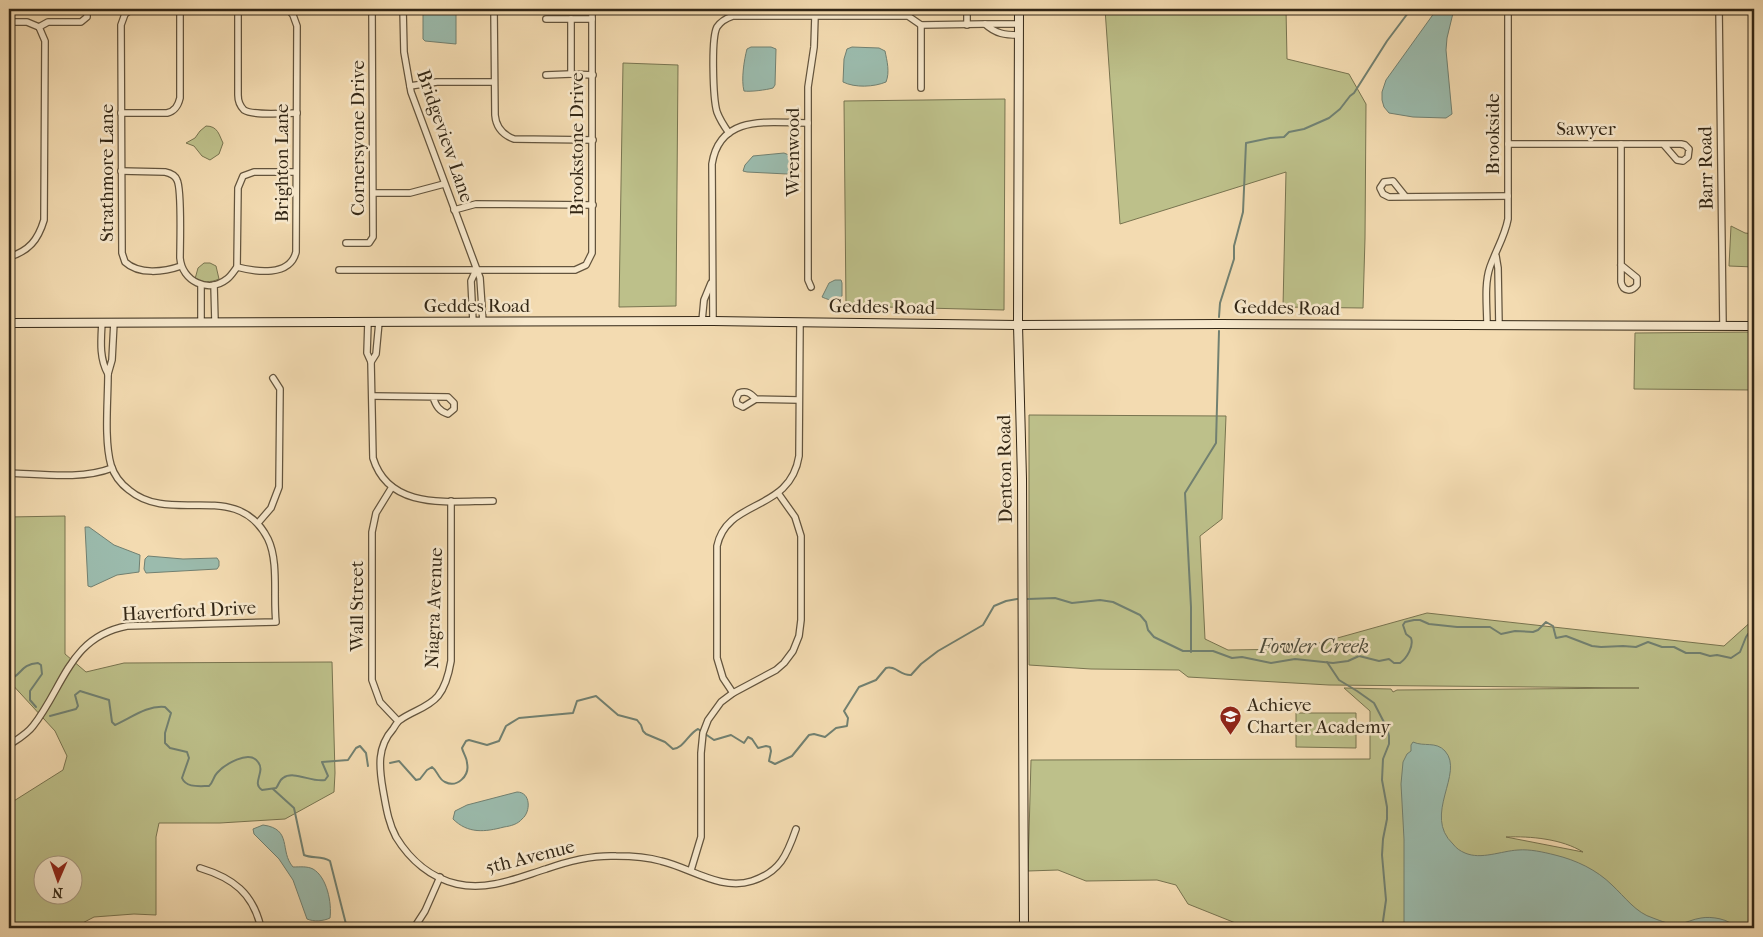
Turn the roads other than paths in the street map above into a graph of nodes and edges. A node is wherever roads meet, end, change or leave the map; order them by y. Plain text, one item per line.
1 (87, 9) edge
2 (132, 9) edge
3 (180, 9) edge
4 (238, 9) edge
5 (288, 9) edge
6 (372, 9) edge
7 (403, 9) edge
8 (494, 9) edge
9 (592, 9) edge
10 (967, 9) edge
11 (1019, 9) edge
12 (1508, 9) edge
13 (1719, 9) edge
14 (819, 13) edge
15 (546, 19) dead end
16 (571, 19) junction
17 (592, 19) junction
18 (9, 22) edge
19 (985, 24) junction
20 (1019, 24) junction
21 (921, 25) junction
22 (967, 25) junction
23 (39, 27) junction
24 (1018, 35) junction
25 (571, 74) junction
26 (546, 75) dead end
27 (593, 75) junction
28 (494, 82) junction
29 (410, 86) junction
30 (921, 88) dead end
31 (121, 113) junction
32 (297, 113) junction
33 (808, 123) junction
34 (729, 133) junction
35 (593, 140) junction
36 (1508, 144) junction
37 (1621, 144) junction
38 (1664, 144) dead end
39 (121, 171) junction
40 (296, 172) junction
41 (444, 184) junction
42 (374, 193) junction
43 (1405, 196) dead end
44 (1508, 196) junction
45 (593, 205) junction
46 (454, 210) junction
47 (346, 243) dead end
48 (1496, 256) junction
49 (9, 257) edge
50 (181, 266) junction
51 (1621, 266) dead end
52 (237, 267) junction
53 (339, 270) dead end
54 (476, 270) junction
55 (712, 282) junction
56 (201, 285) junction
57 (212, 286) junction
58 (811, 287) dead end
59 (702, 321) junction
60 (713, 321) junction
61 (102, 322) junction
62 (114, 322) junction
63 (201, 322) junction
64 (215, 322) junction
65 (368, 322) junction
66 (378, 322) junction
67 (473, 322) junction
68 (484, 322) junction
69 (800, 322) junction
70 (9, 323) edge
71 (1018, 325) junction
72 (1487, 326) junction
73 (1499, 326) junction
74 (1723, 326) junction
75 (1754, 326) edge
76 (371, 362) junction
77 (108, 374) junction
78 (273, 378) dead end
79 (373, 396) junction
80 (433, 398) dead end
81 (756, 399) dead end
82 (799, 400) junction
83 (112, 468) junction
84 (9, 473) edge
85 (392, 487) junction
86 (778, 493) junction
87 (450, 501) junction
88 (494, 501) dead end
89 (258, 523) junction
90 (733, 694) junction
91 (398, 721) junction
92 (9, 744) edge
93 (796, 829) dead end
94 (200, 868) dead end
95 (691, 870) junction
96 (440, 877) junction
97 (261, 928) edge
98 (414, 928) edge
99 (1024, 928) edge

1 - 23 street
2 - 31 street, Strathmore Lane
3 - 31 street
4 - 32 street
5 - 32 street, Brighton Lane
6 - 42 street, Cornersyone Drive
7 - 29 street, Bridgeview Lane
8 - 28 street
9 - 17 street, Brookstone Drive
10 - 22 street
11 - 20 main road, Denton Road
12 - 36 street, Brookside
13 - 74 street, Barr Road
14 - 21 street
14 - 33 street, Wrenwood
14 - 34 street
15 - 16 street
16 - 17 street
16 - 25 street
17 - 27 street, Brookstone Drive
18 - 23 street
19 - 20 street
19 - 22 street
19 - 24 street
20 - 24 main road, Denton Road
21 - 22 street
21 - 30 street
23 - 49 street
24 - 71 main road, Denton Road
25 - 26 street
25 - 27 street
27 - 35 street, Brookstone Drive
28 - 29 street
28 - 35 street
29 - 41 street, Bridgeview Lane
31 - 39 street, Strathmore Lane
32 - 40 street, Brighton Lane
33 - 34 street
33 - 58 street, Wrenwood
34 - 55 street
35 - 45 street, Brookstone Drive
36 - 37 street, Sawyer
36 - 44 street, Brookside
37 - 38 street, Sawyer
37 - 51 street
39 - 50 street
39 - 50 street, Strathmore Lane
40 - 52 street
40 - 52 street, Brighton Lane
41 - 42 street
41 - 46 street, Bridgeview Lane
42 - 47 street, Cornersyone Drive
43 - 44 street
44 - 48 street, Brookside
45 - 46 street
45 - 54 street, Brookstone Drive
46 - 54 street, Bridgeview Lane
48 - 72 street, Brookside
48 - 73 street, Brookside
50 - 56 street
52 - 57 street
53 - 54 street
54 - 67 street, Bridgeview Lane
54 - 68 street, Bridgeview Lane
55 - 59 street
55 - 60 street
56 - 57 street
56 - 63 street
57 - 64 street
59 - 60 main road, Geddes Road
59 - 68 main road, Geddes Road
60 - 69 main road, Geddes Road
61 - 62 main road, Geddes Road
61 - 70 main road, Geddes Road
61 - 77 street
62 - 63 main road, Geddes Road
62 - 77 street
63 - 64 main road, Geddes Road
64 - 65 main road, Geddes Road
65 - 66 main road, Geddes Road
65 - 76 street
66 - 67 main road, Geddes Road
66 - 76 street
67 - 68 main road, Geddes Road
69 - 71 main road, Geddes Road
69 - 82 street
71 - 72 main road, Geddes Road
71 - 99 main road, Denton Road
72 - 73 main road, Geddes Road
73 - 74 main road, Geddes Road
74 - 75 main road, Geddes Road
76 - 79 street
77 - 83 street
78 - 89 street
79 - 80 street
79 - 85 street
81 - 82 street
82 - 86 street
83 - 84 street
83 - 89 street
85 - 87 street
85 - 91 street, Wall Street
86 - 90 street
86 - 90 street
87 - 88 street
87 - 91 street, Niagra Avenue
89 - 92 street, Haverford Drive
90 - 95 street
91 - 96 street, 5th Avenue
93 - 95 street, 5th Avenue
94 - 97 street
95 - 96 street, 5th Avenue
96 - 98 street

